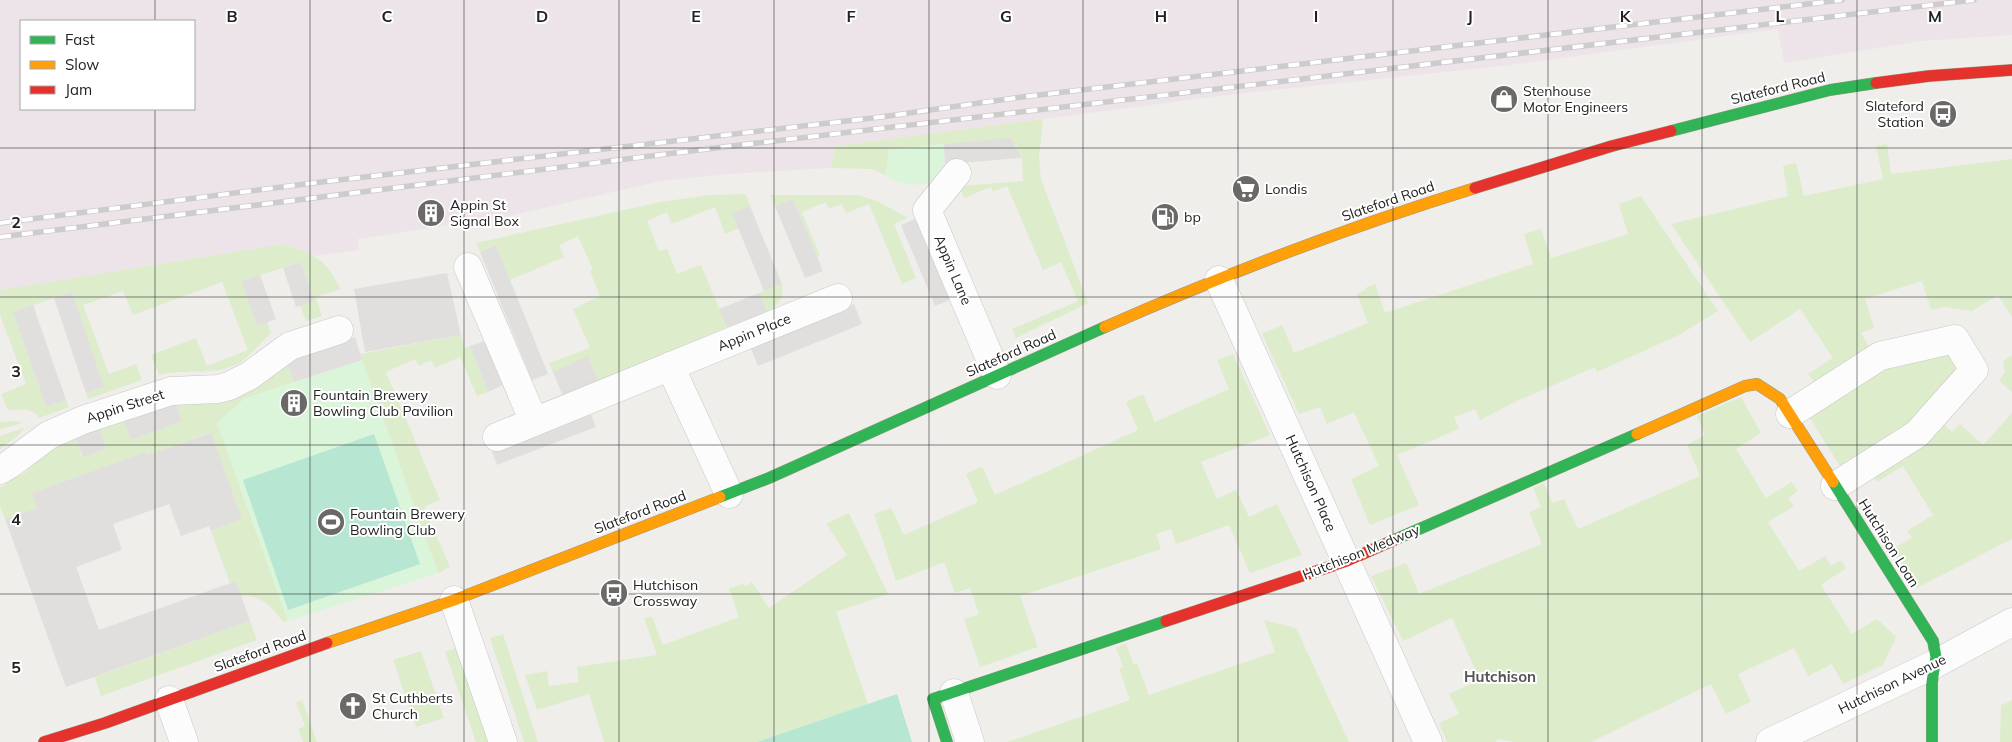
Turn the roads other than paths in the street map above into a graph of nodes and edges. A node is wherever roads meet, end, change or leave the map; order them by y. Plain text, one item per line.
1 (2012, 70) edge
2 (957, 173) dead end
3 (468, 267) dead end
4 (1219, 280) junction
5 (838, 298) dead end
6 (339, 330) dead end
7 (670, 366) junction
8 (997, 375) junction
9 (1757, 384) joint
10 (1790, 414) junction
11 (534, 422) junction
12 (497, 437) dead end
13 (0, 470) edge
14 (1835, 486) junction
15 (728, 494) junction
16 (1346, 561) junction
17 (454, 600) junction
18 (2012, 622) edge
19 (1935, 664) junction
20 (943, 696) junction
21 (169, 700) junction
22 (44, 742) edge
23 (184, 742) edge
24 (503, 742) edge
25 (947, 742) edge
26 (970, 742) edge
27 (1428, 742) edge
28 (1770, 742) edge
29 (1932, 742) edge

1 - 4 main road, Slateford Road
2 - 8 street, Appin Lane
3 - 11 street
4 - 8 main road, Slateford Road
4 - 16 street, Hutchison Place
5 - 7 street, Appin Place
6 - 13 street, Appin Street
7 - 11 street, Appin Place
7 - 15 street
8 - 15 main road, Slateford Road
9 - 10 main road, Hutchison Loan
9 - 16 main road, Hutchison Medway
10 - 14 main road, Hutchison Loan
10 - 14 street
11 - 12 street, Appin Place
14 - 19 main road, Hutchison Loan
15 - 17 main road, Slateford Road
16 - 20 main road, Hutchison Medway
16 - 27 street, Hutchison Place
17 - 21 main road, Slateford Road
17 - 24 street
18 - 19 street, Hutchison Avenue
19 - 28 street, Hutchison Avenue
19 - 29 main road, Hutchison Loan
20 - 25 main road
20 - 26 street
21 - 22 main road, Slateford Road
21 - 23 street

